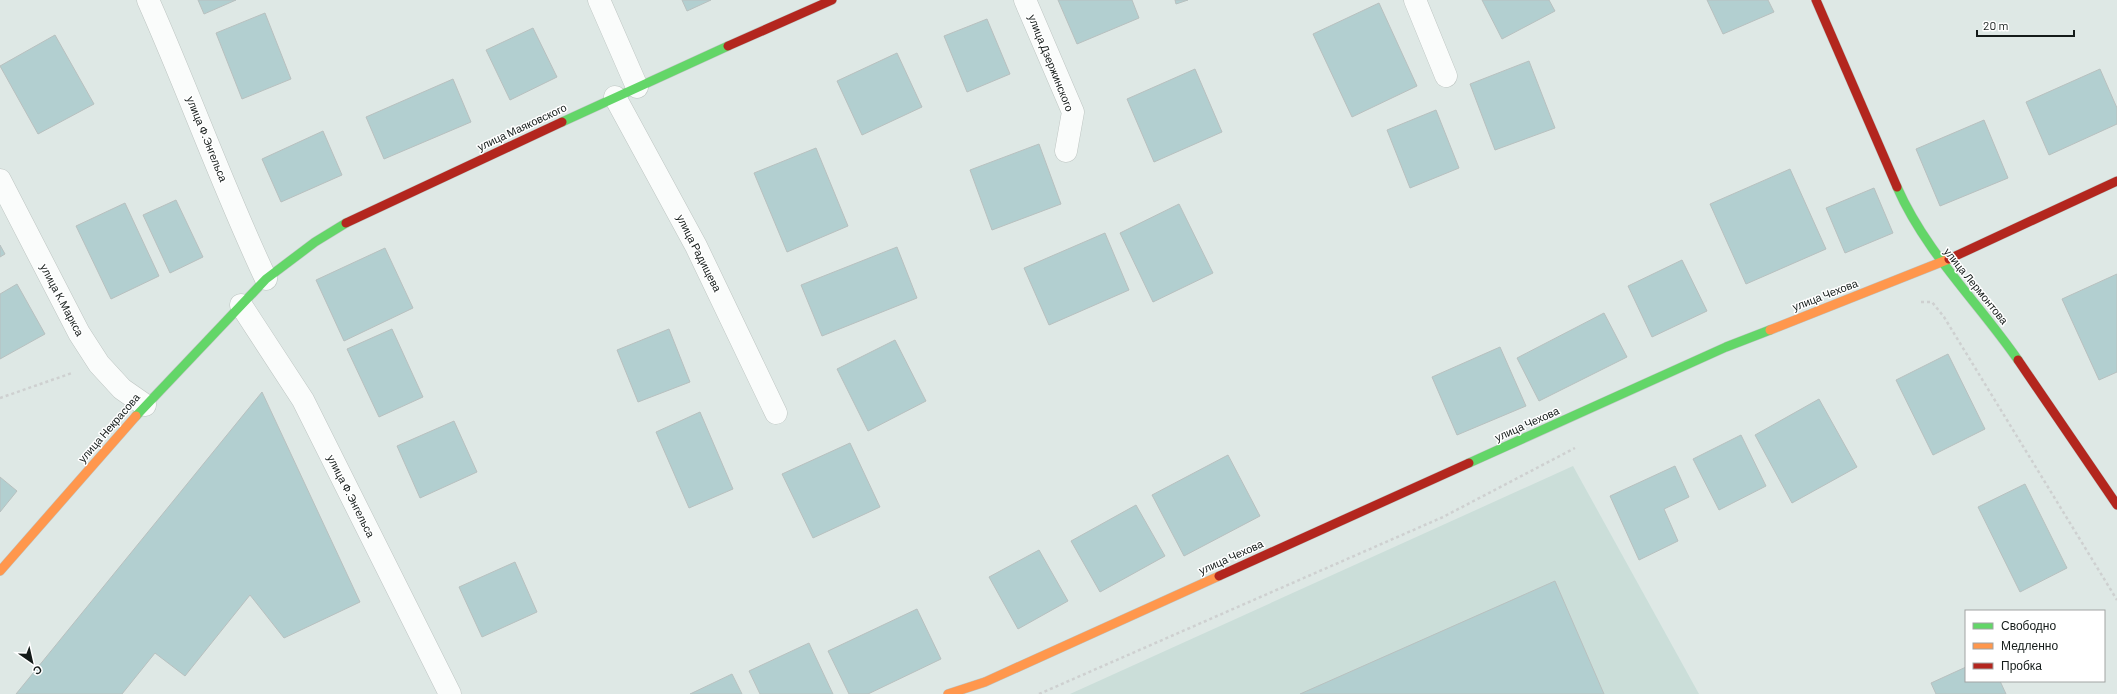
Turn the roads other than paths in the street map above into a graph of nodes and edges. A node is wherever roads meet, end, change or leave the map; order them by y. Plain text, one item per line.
1 (148, 0) edge
2 (599, 0) edge
3 (832, 0) edge
4 (1025, 0) edge
5 (1415, 0) edge
6 (1816, 0) edge
7 (1446, 76) dead end
8 (637, 87) junction
9 (615, 97) junction
10 (1066, 151) dead end
11 (0, 180) edge
12 (2117, 181) edge
13 (1941, 263) junction
14 (266, 279) junction
15 (241, 304) junction
16 (145, 406) junction
17 (776, 413) dead end
18 (2117, 505) edge
19 (0, 571) edge
20 (450, 694) edge
21 (948, 694) edge

1 - 14 street, улица Ф.Энгельса
2 - 8 street
3 - 8 street, улица Маяковского
4 - 10 street, улица Дзержинского
5 - 7 street
6 - 13 street, улица Лермонтова
8 - 9 street, улица Маяковского
9 - 14 street, улица Маяковского
9 - 17 street, улица Радищева
11 - 16 street, улица К.Маркса
12 - 13 street, улица Чехова
13 - 18 street, улица Лермонтова
13 - 21 street, улица Чехова
14 - 15 street, улица Маяковского
15 - 16 street, улица Некрасова
15 - 20 street, улица Ф.Энгельса
16 - 19 street, улица Некрасова

